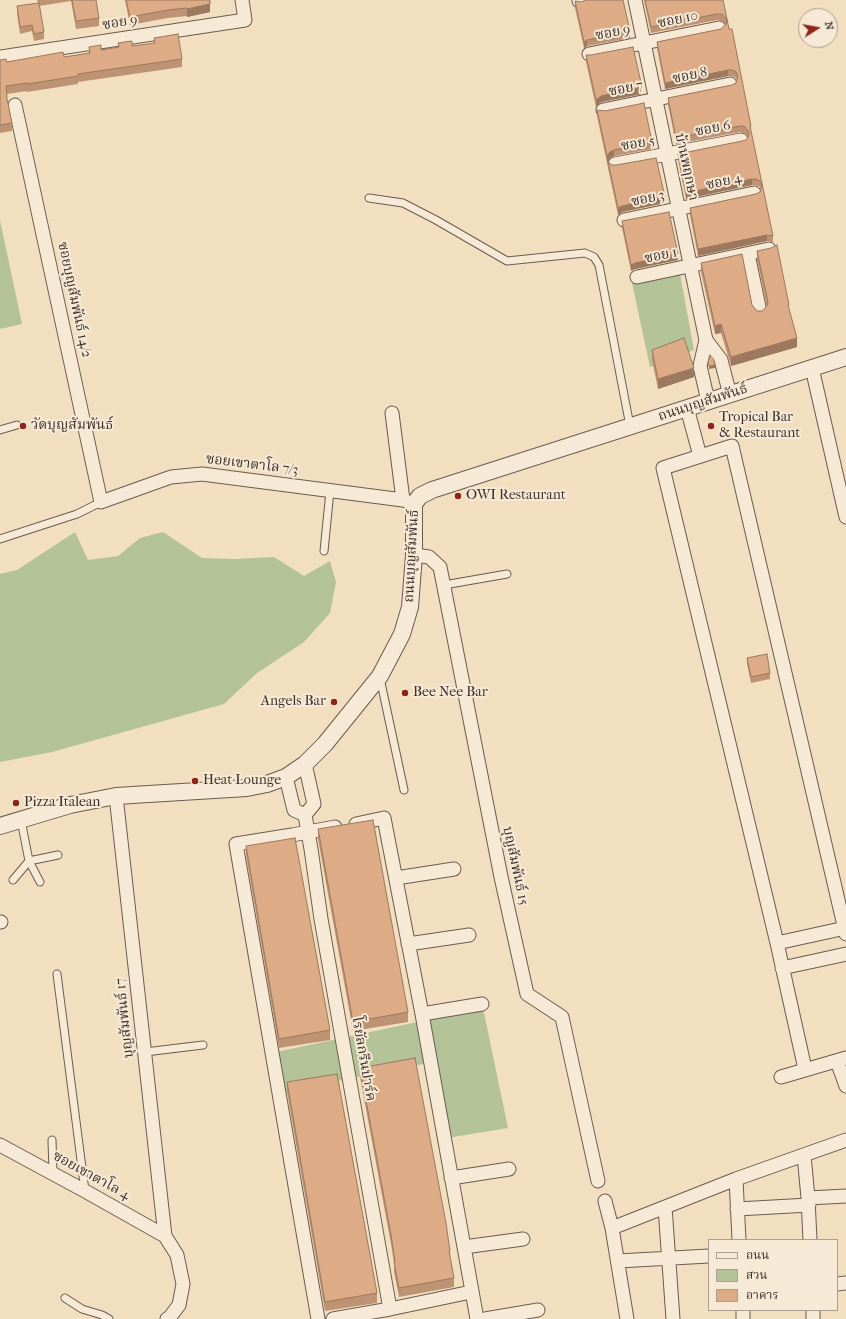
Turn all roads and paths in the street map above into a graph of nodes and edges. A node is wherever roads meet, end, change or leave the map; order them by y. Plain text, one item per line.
1 (242, 0) edge
2 (635, 0) edge
3 (719, 28) edge
4 (644, 43) junction
5 (589, 54) edge
6 (0, 57) edge
7 (730, 84) edge
8 (656, 100) junction
9 (15, 105) dead end
10 (603, 110) edge
11 (741, 140) edge
12 (667, 155) junction
13 (615, 164) edge
14 (754, 192) dead end
15 (369, 198) dead end
16 (678, 208) junction
17 (624, 220) edge
18 (769, 249) edge
19 (748, 254) junction
20 (690, 266) junction
21 (637, 277) dead end
22 (760, 312) edge
23 (706, 340) junction
24 (846, 357) edge
25 (812, 368) junction
26 (730, 395) junction
27 (708, 401) junction
28 (687, 408) junction
29 (392, 413) dead end
30 (17, 425) dead end
31 (630, 427) junction
32 (0, 430) edge
33 (700, 456) junction
34 (330, 491) junction
35 (102, 502) junction
36 (408, 502) junction
37 (846, 517) edge
38 (0, 539) edge
39 (324, 551) dead end
40 (414, 555) junction
41 (507, 574) dead end
42 (444, 585) junction
43 (380, 676) junction
44 (305, 764) junction
45 (286, 777) junction
46 (404, 790) dead end
47 (116, 796) junction
48 (305, 815) junction
49 (20, 820) junction
50 (0, 826) edge
51 (308, 832) junction
52 (58, 855) dead end
53 (29, 861) junction
54 (454, 869) dead end
55 (396, 878) junction
56 (13, 880) dead end
57 (40, 882) dead end
58 (845, 931) edge
59 (469, 935) dead end
60 (408, 944) junction
61 (777, 944) junction
62 (846, 954) edge
63 (782, 968) junction
64 (57, 974) dead end
65 (482, 1004) dead end
66 (422, 1014) junction
67 (203, 1045) dead end
68 (145, 1052) junction
69 (841, 1059) edge
70 (805, 1069) junction
71 (781, 1077) dead end
72 (846, 1086) edge
73 (52, 1140) dead end
74 (846, 1140) edge
75 (0, 1145) edge
76 (804, 1155) junction
77 (509, 1169) dead end
78 (53, 1173) junction
79 (451, 1178) junction
80 (736, 1179) junction
81 (598, 1181) dead end
82 (85, 1190) junction
83 (846, 1196) edge
84 (605, 1201) dead end
85 (808, 1202) junction
86 (665, 1206) junction
87 (738, 1209) junction
88 (612, 1228) junction
89 (165, 1236) junction
90 (523, 1238) dead end
91 (739, 1239) edge
92 (810, 1239) edge
93 (464, 1247) junction
94 (708, 1256) edge
95 (669, 1258) junction
96 (618, 1261) junction
97 (471, 1292) junction
98 (65, 1298) dead end
99 (390, 1309) junction
100 (538, 1310) dead end
101 (170, 1318) edge
102 (109, 1319) edge
103 (318, 1319) edge
104 (333, 1319) edge
105 (477, 1319) edge
106 (485, 1319) edge
107 (627, 1319) edge
108 (673, 1319) edge

1 - 6 street, ซอย 9
2 - 4 street, บ้านพฤกษา
3 - 4 street, ซอย 10
4 - 5 street, ซอย 9
4 - 8 street, บ้านพฤกษา
7 - 8 street, ซอย 8
8 - 10 street, ซอย 7
8 - 12 street, บ้านพฤกษา
9 - 35 street, ซอยบุญสัมพันธ์ 14/2
11 - 12 street, ซอย 6
12 - 13 street, ซอย 5
12 - 16 street, บ้านพฤกษา
14 - 16 street, ซอย 4
15 - 31 lane
16 - 17 street, ซอย 3
16 - 20 street, บ้านพฤกษา
18 - 19 street, ซอย 1
19 - 20 street, ซอย 1
19 - 22 street
20 - 21 street, ซอย 1
20 - 23 street, บ้านพฤกษา
23 - 26 street, บ้านพฤกษา
23 - 27 street, บ้านพฤกษา
24 - 25 street, ถนนบุญสัมพันธ์
25 - 26 street, ถนนบุญสัมพันธ์
25 - 37 street
26 - 27 street, ถนนบุญสัมพันธ์
27 - 28 street, ถนนบุญสัมพันธ์
28 - 31 street, ถนนบุญสัมพันธ์
28 - 33 street
29 - 36 street
30 - 32 lane
31 - 36 street, ถนนบุญสัมพันธ์
33 - 58 street
33 - 61 street
34 - 35 street, ซอยเขาตาโล 7/3
34 - 36 street, ซอยเขาตาโล 7/3
34 - 39 lane
35 - 38 lane, ซอยเขาตาโล 7/3
36 - 40 street, ถนนบุญสัมพันธ์
40 - 42 street, บุญสัมพันธ์ 15
40 - 43 street, ถนนบุญสัมพันธ์
41 - 42 lane
42 - 81 street, บุญสัมพันธ์ 15
43 - 44 street, ถนนบุญสัมพันธ์
43 - 46 lane
44 - 45 street, ถนนบุญสัมพันธ์
44 - 48 street
45 - 47 street, ถนนบุญสัมพันธ์
45 - 48 street
47 - 49 street, ถนนบุญสัมพันธ์
47 - 68 street, บุญสัมพันธ์ 17
48 - 51 street, โรยัลกรีนปาร์ค
49 - 50 street, ถนนบุญสัมพันธ์
49 - 53 lane
51 - 55 street
51 - 99 street, โรยัลกรีนปาร์ค
51 - 103 street
52 - 53 lane
53 - 56 lane
53 - 57 lane
54 - 55 street
55 - 60 street
58 - 61 street
59 - 60 street
60 - 66 street
61 - 63 street
62 - 63 street
63 - 70 street
64 - 82 lane
65 - 66 street
66 - 79 street
67 - 68 lane
68 - 89 street, บุญสัมพันธ์ 17
69 - 70 street
69 - 72 street
70 - 71 street
73 - 78 lane
74 - 76 street
75 - 78 street, ซอยเขาตาโล 4
76 - 80 street
76 - 85 street
77 - 79 street
78 - 82 street, ซอยเขาตาโล 4
79 - 93 street
80 - 86 street
80 - 87 street
82 - 89 street, ซอยเขาตาโล 4
83 - 85 street
84 - 88 street
85 - 87 street
85 - 92 street
86 - 88 street
86 - 95 street
87 - 91 street
88 - 96 street
89 - 101 street
90 - 93 street
93 - 97 street
94 - 95 street
95 - 96 street
95 - 108 street
96 - 107 street
97 - 99 street
97 - 105 street
98 - 102 lane
99 - 104 street
100 - 106 street

